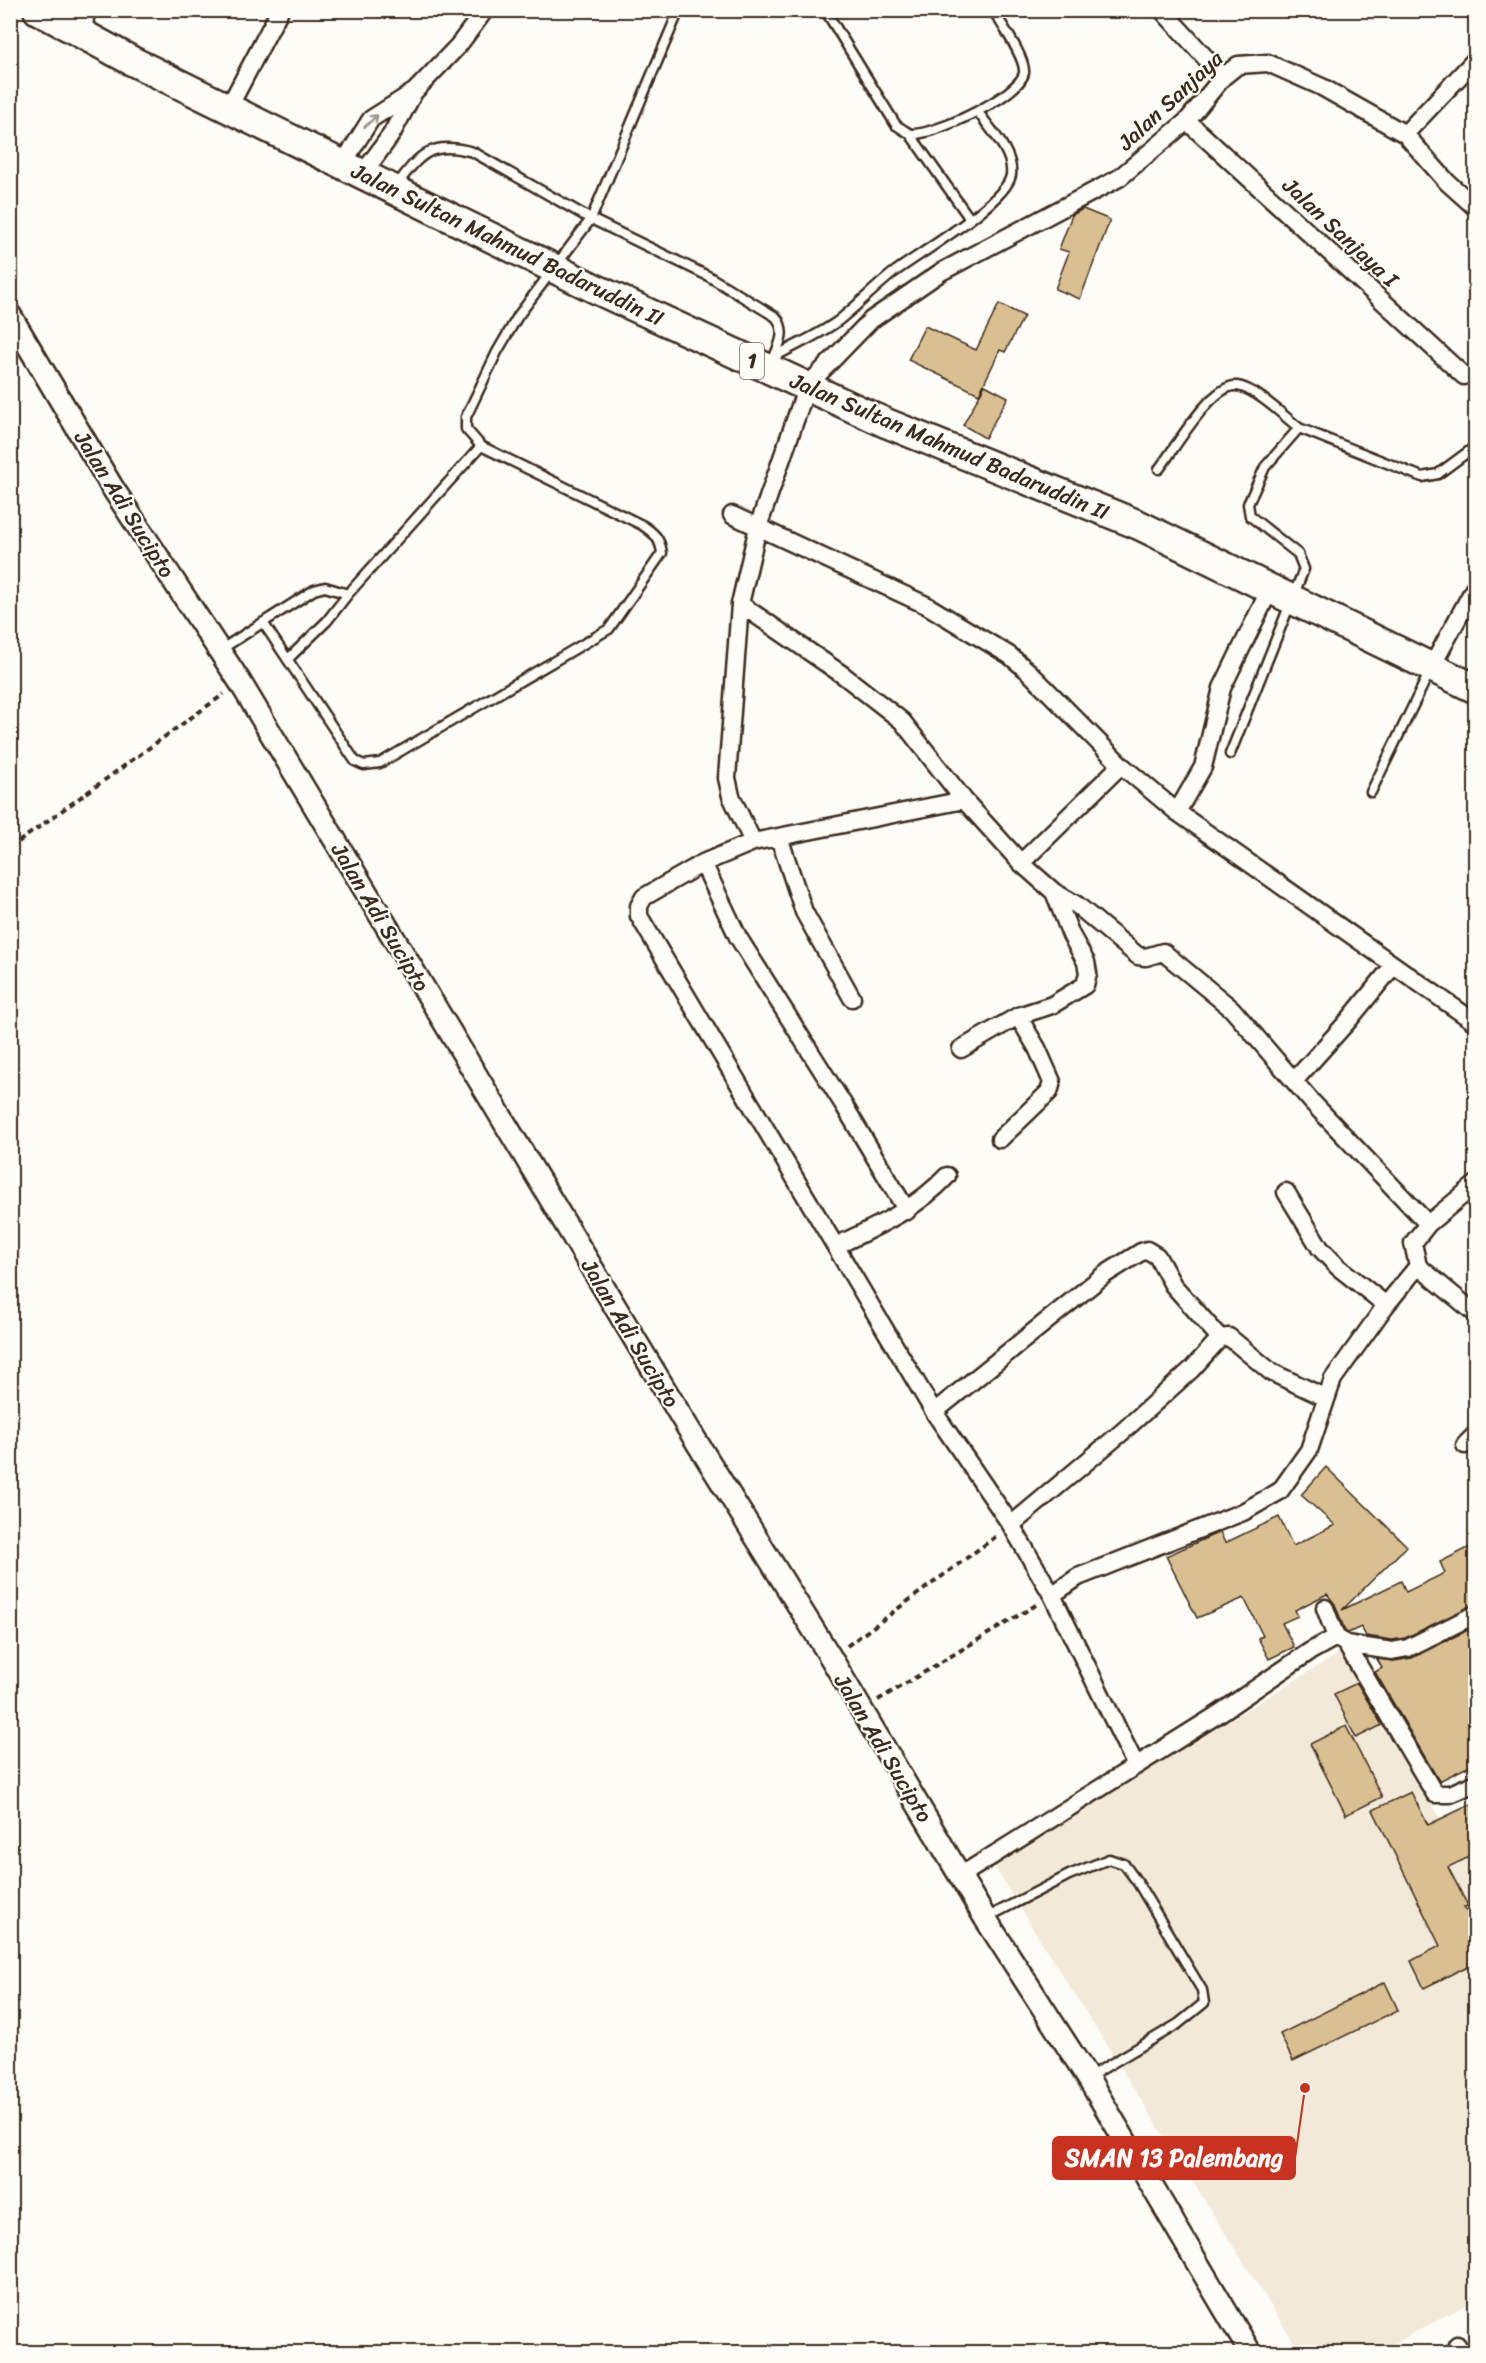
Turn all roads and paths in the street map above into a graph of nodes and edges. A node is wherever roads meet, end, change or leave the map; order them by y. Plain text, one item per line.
1 (38, 10) edge
2 (280, 10) edge
3 (485, 10) edge
4 (679, 10) edge
5 (825, 10) edge
6 (993, 10) edge
7 (1162, 10) edge
8 (84, 23) edge
9 (1476, 59) edge
10 (1223, 77) junction
11 (415, 91) junction
12 (229, 106) junction
13 (978, 112) junction
14 (1187, 121) junction
15 (910, 134) junction
16 (1404, 134) junction
17 (352, 170) junction
18 (394, 189) junction
19 (1476, 208) edge
20 (591, 219) junction
21 (970, 219) junction
22 (555, 270) junction
23 (10, 315) edge
24 (770, 362) junction
25 (1464, 376) dead end
26 (807, 386) junction
27 (1299, 428) junction
28 (482, 446) junction
29 (1476, 446) edge
30 (1160, 470) dead end
31 (732, 515) dead end
32 (758, 527) junction
33 (1476, 585) edge
34 (348, 594) junction
35 (1281, 594) junction
36 (740, 604) junction
37 (264, 624) junction
38 (220, 650) junction
39 (288, 658) junction
40 (1431, 668) junction
41 (240, 682) junction
42 (1476, 689) edge
43 (1230, 754) dead end
44 (1121, 765) junction
45 (1371, 792) dead end
46 (964, 800) junction
47 (1177, 812) junction
48 (779, 837) junction
49 (753, 842) junction
50 (10, 848) edge
51 (703, 863) junction
52 (1021, 863) junction
53 (1054, 892) junction
54 (1393, 966) junction
55 (852, 998) dead end
56 (1018, 1016) junction
57 (1476, 1023) edge
58 (961, 1049) dead end
59 (1294, 1080) junction
60 (1000, 1139) dead end
61 (946, 1176) dead end
62 (1476, 1184) edge
63 (1286, 1192) dead end
64 (907, 1211) junction
65 (1428, 1224) junction
66 (836, 1246) junction
67 (1418, 1266) junction
68 (1386, 1305) junction
69 (1476, 1314) edge
70 (1220, 1338) junction
71 (1326, 1398) junction
72 (934, 1412) junction
73 (1011, 1525) junction
74 (1052, 1595) junction
75 (1325, 1608) dead end
76 (1476, 1614) edge
77 (1341, 1641) junction
78 (831, 1658) junction
79 (862, 1710) junction
80 (1136, 1766) junction
81 (1476, 1783) edge
82 (960, 1876) junction
83 (985, 1918) junction
84 (1088, 2078) junction
85 (1250, 2352) edge

1 - 8 highway, Jalan Sultan Mahmud Badaruddin II / 1
2 - 12 street
3 - 11 street
4 - 20 lane
5 - 15 lane
6 - 13 lane
7 - 10 street
8 - 12 highway, Jalan Sultan Mahmud Badaruddin II / 1
9 - 16 street
10 - 14 street, Jalan Sanjaya
10 - 16 street, Jalan Sanjaya
11 - 17 street
17 -> 11 street
12 - 17 highway, Jalan Sultan Mahmud Badaruddin II / 1
13 - 15 lane
13 - 21 lane
14 - 25 street, Jalan Sanjaya I
14 - 26 street, Jalan Sanjaya
15 - 21 lane
16 - 19 street, Jalan Sanjaya
17 - 18 highway, Jalan Sultan Mahmud Badaruddin II / 1
18 - 20 lane
18 - 22 highway, Jalan Sultan Mahmud Badaruddin II / 1
20 - 22 lane
20 - 24 lane
21 - 24 lane
22 - 24 highway, Jalan Sultan Mahmud Badaruddin II / 1
22 - 28 lane
23 - 38 street, Jalan Adi Sucipto
24 - 26 highway, Jalan Sultan Mahmud Badaruddin II / 1
26 - 32 street
26 - 35 highway, Jalan Sultan Mahmud Badaruddin II / 1
27 - 29 lane
27 - 30 lane
27 - 35 lane
28 - 34 lane
28 - 39 lane
31 - 32 street
32 - 36 street
32 - 44 street
33 - 40 street
34 - 37 lane
34 - 39 lane
35 - 40 highway, Jalan Sultan Mahmud Badaruddin II / 1
35 - 43 lane
35 - 47 street
36 - 46 street
36 - 49 street
37 - 38 lane
37 - 39 lane
38 - 41 street, Jalan Adi Sucipto
40 - 42 highway, Jalan Sultan Mahmud Badaruddin II / 1
40 - 45 lane
41 - 50 path
41 - 78 street, Jalan Adi Sucipto
44 - 47 street
44 - 52 street
46 - 48 street
46 - 52 street
47 - 54 street
48 - 49 street
48 - 55 street
49 - 51 street
51 - 64 street
51 - 66 street
52 - 53 street
53 - 56 street
53 - 59 street
54 - 57 street
54 - 59 street
56 - 58 street
56 - 60 street
59 - 65 street
61 - 64 street
62 - 65 street
63 - 68 street
64 - 66 street
65 - 67 street
66 - 72 street
67 - 68 street
67 - 69 street
68 - 71 street
70 - 71 street
70 - 72 street
70 - 73 street
71 - 74 street
72 - 73 street
73 - 74 street
73 - 78 path
74 - 79 path
74 - 80 street
75 - 77 street
76 - 77 street
77 - 80 street
77 - 81 street
78 - 79 street, Jalan Adi Sucipto
79 - 82 street, Jalan Adi Sucipto
80 - 82 street
82 - 83 street, Jalan Adi Sucipto
83 - 84 street, Jalan Adi Sucipto
83 - 84 lane
84 - 85 street, Jalan Adi Sucipto

